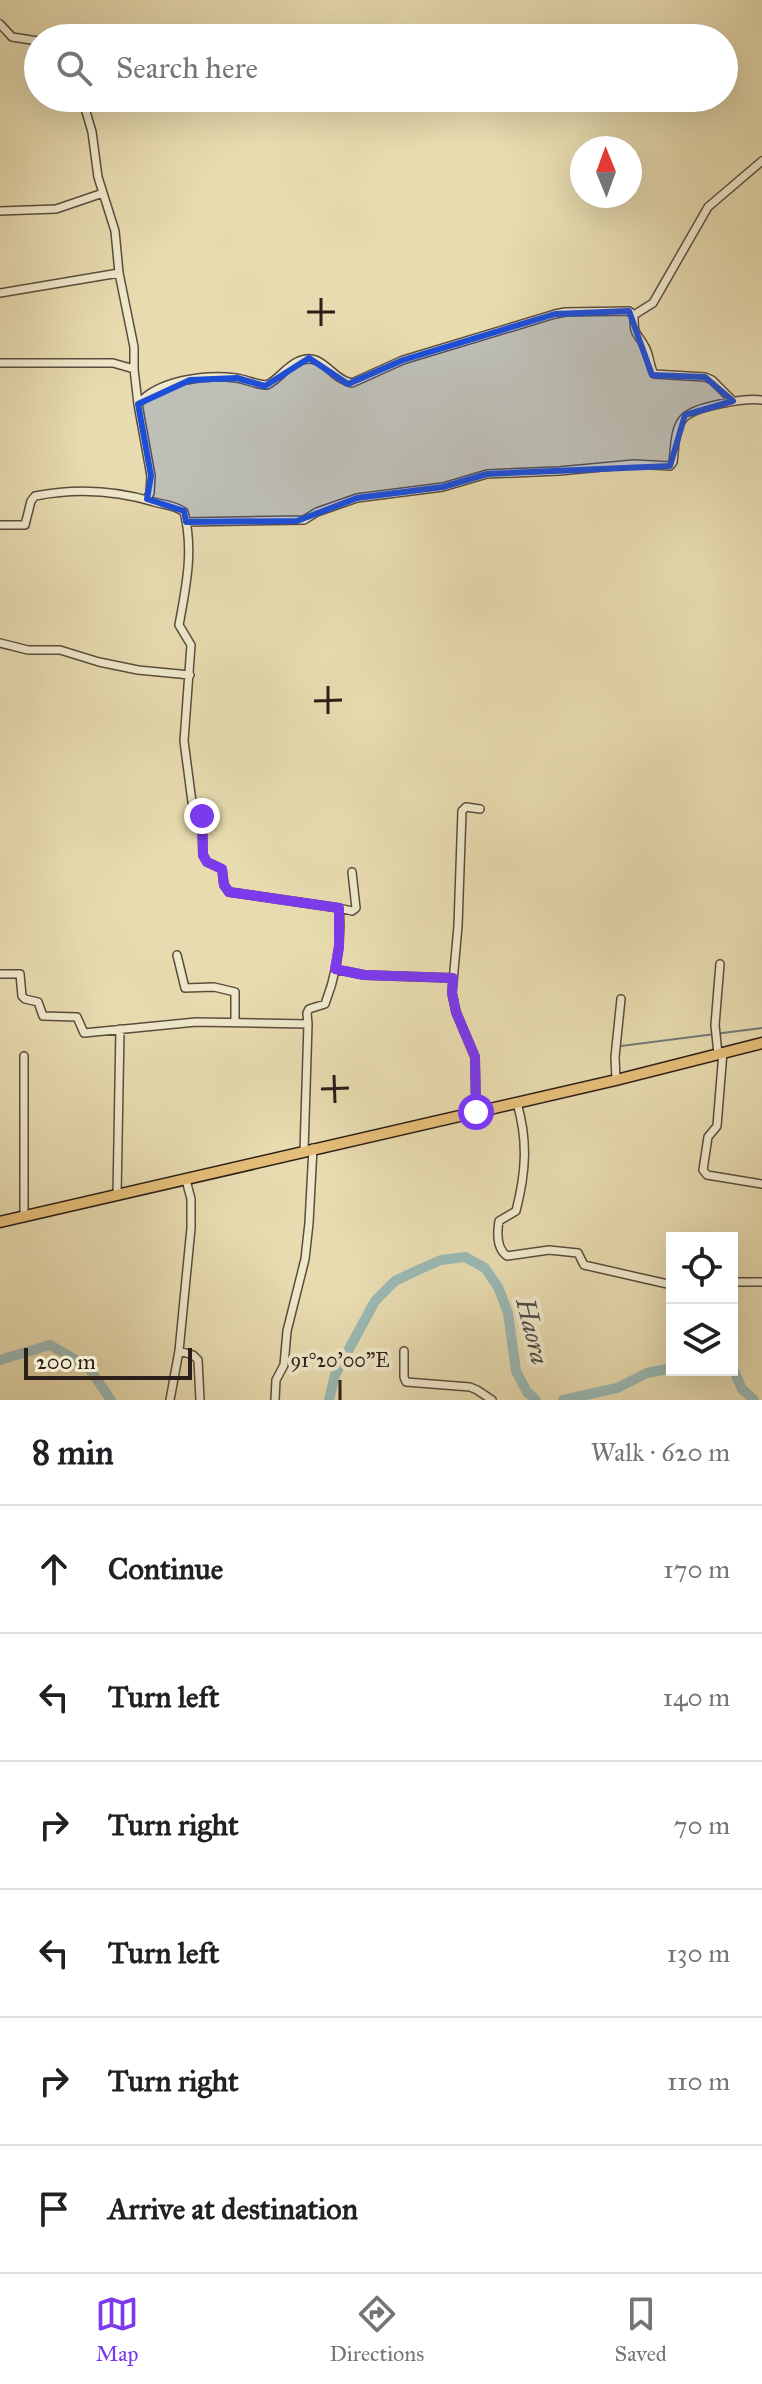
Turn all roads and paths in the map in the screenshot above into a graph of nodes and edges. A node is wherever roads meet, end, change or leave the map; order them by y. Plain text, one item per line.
1 (0, 24) edge
2 (24, 39) edge
3 (86, 112) edge
4 (762, 161) edge
5 (103, 193) junction
6 (0, 211) edge
7 (119, 273) junction
8 (0, 293) edge
9 (634, 315) junction
10 (0, 363) edge
11 (134, 369) junction
12 (762, 400) edge
13 (733, 401) junction
14 (138, 404) junction
15 (147, 499) junction
16 (186, 522) junction
17 (0, 525) edge
18 (0, 643) edge
19 (190, 675) junction
20 (480, 809) dead end
21 (352, 872) dead end
22 (339, 908) junction
23 (177, 955) dead end
24 (720, 964) dead end
25 (335, 969) junction
26 (1, 974) edge
27 (453, 978) junction
28 (621, 999) dead end
29 (235, 1022) junction
30 (308, 1024) junction
31 (120, 1029) junction
32 (762, 1043) edge
33 (720, 1053) junction
34 (24, 1056) dead end
35 (616, 1080) junction
36 (517, 1103) junction
37 (476, 1112) junction
38 (308, 1150) junction
39 (186, 1180) junction
40 (762, 1184) edge
41 (117, 1196) junction
42 (24, 1217) junction
43 (0, 1222) edge
44 (738, 1282) edge
45 (762, 1282) edge
46 (666, 1284) edge
47 (179, 1351) junction
48 (404, 1351) dead end
49 (170, 1400) edge
50 (200, 1400) edge
51 (275, 1400) edge
52 (492, 1400) edge

1 - 2 street
3 - 5 street
4 - 9 street
5 - 6 street
5 - 7 street
7 - 8 street
7 - 11 street
9 - 13 street
9 - 14 street
10 - 11 street
11 - 14 street
12 - 13 street
13 - 16 street
14 - 15 street
15 - 16 street
15 - 17 street
16 - 19 street
18 - 19 street
19 - 22 street
20 - 27 street
21 - 22 street
22 - 25 street
23 - 29 street
24 - 33 street
25 - 27 street
25 - 30 street
26 - 31 street
27 - 37 street
28 - 35 street
29 - 30 street
29 - 31 street
30 - 38 street
31 - 41 street
32 - 33 main road
33 - 35 main road
33 - 40 street
34 - 42 street
35 - 36 main road
36 - 37 main road
36 - 46 street
37 - 38 main road
38 - 39 main road
38 - 51 street
39 - 41 main road
39 - 47 street
41 - 42 main road
42 - 43 main road
44 - 45 street
47 - 49 street
47 - 50 street
48 - 52 street

